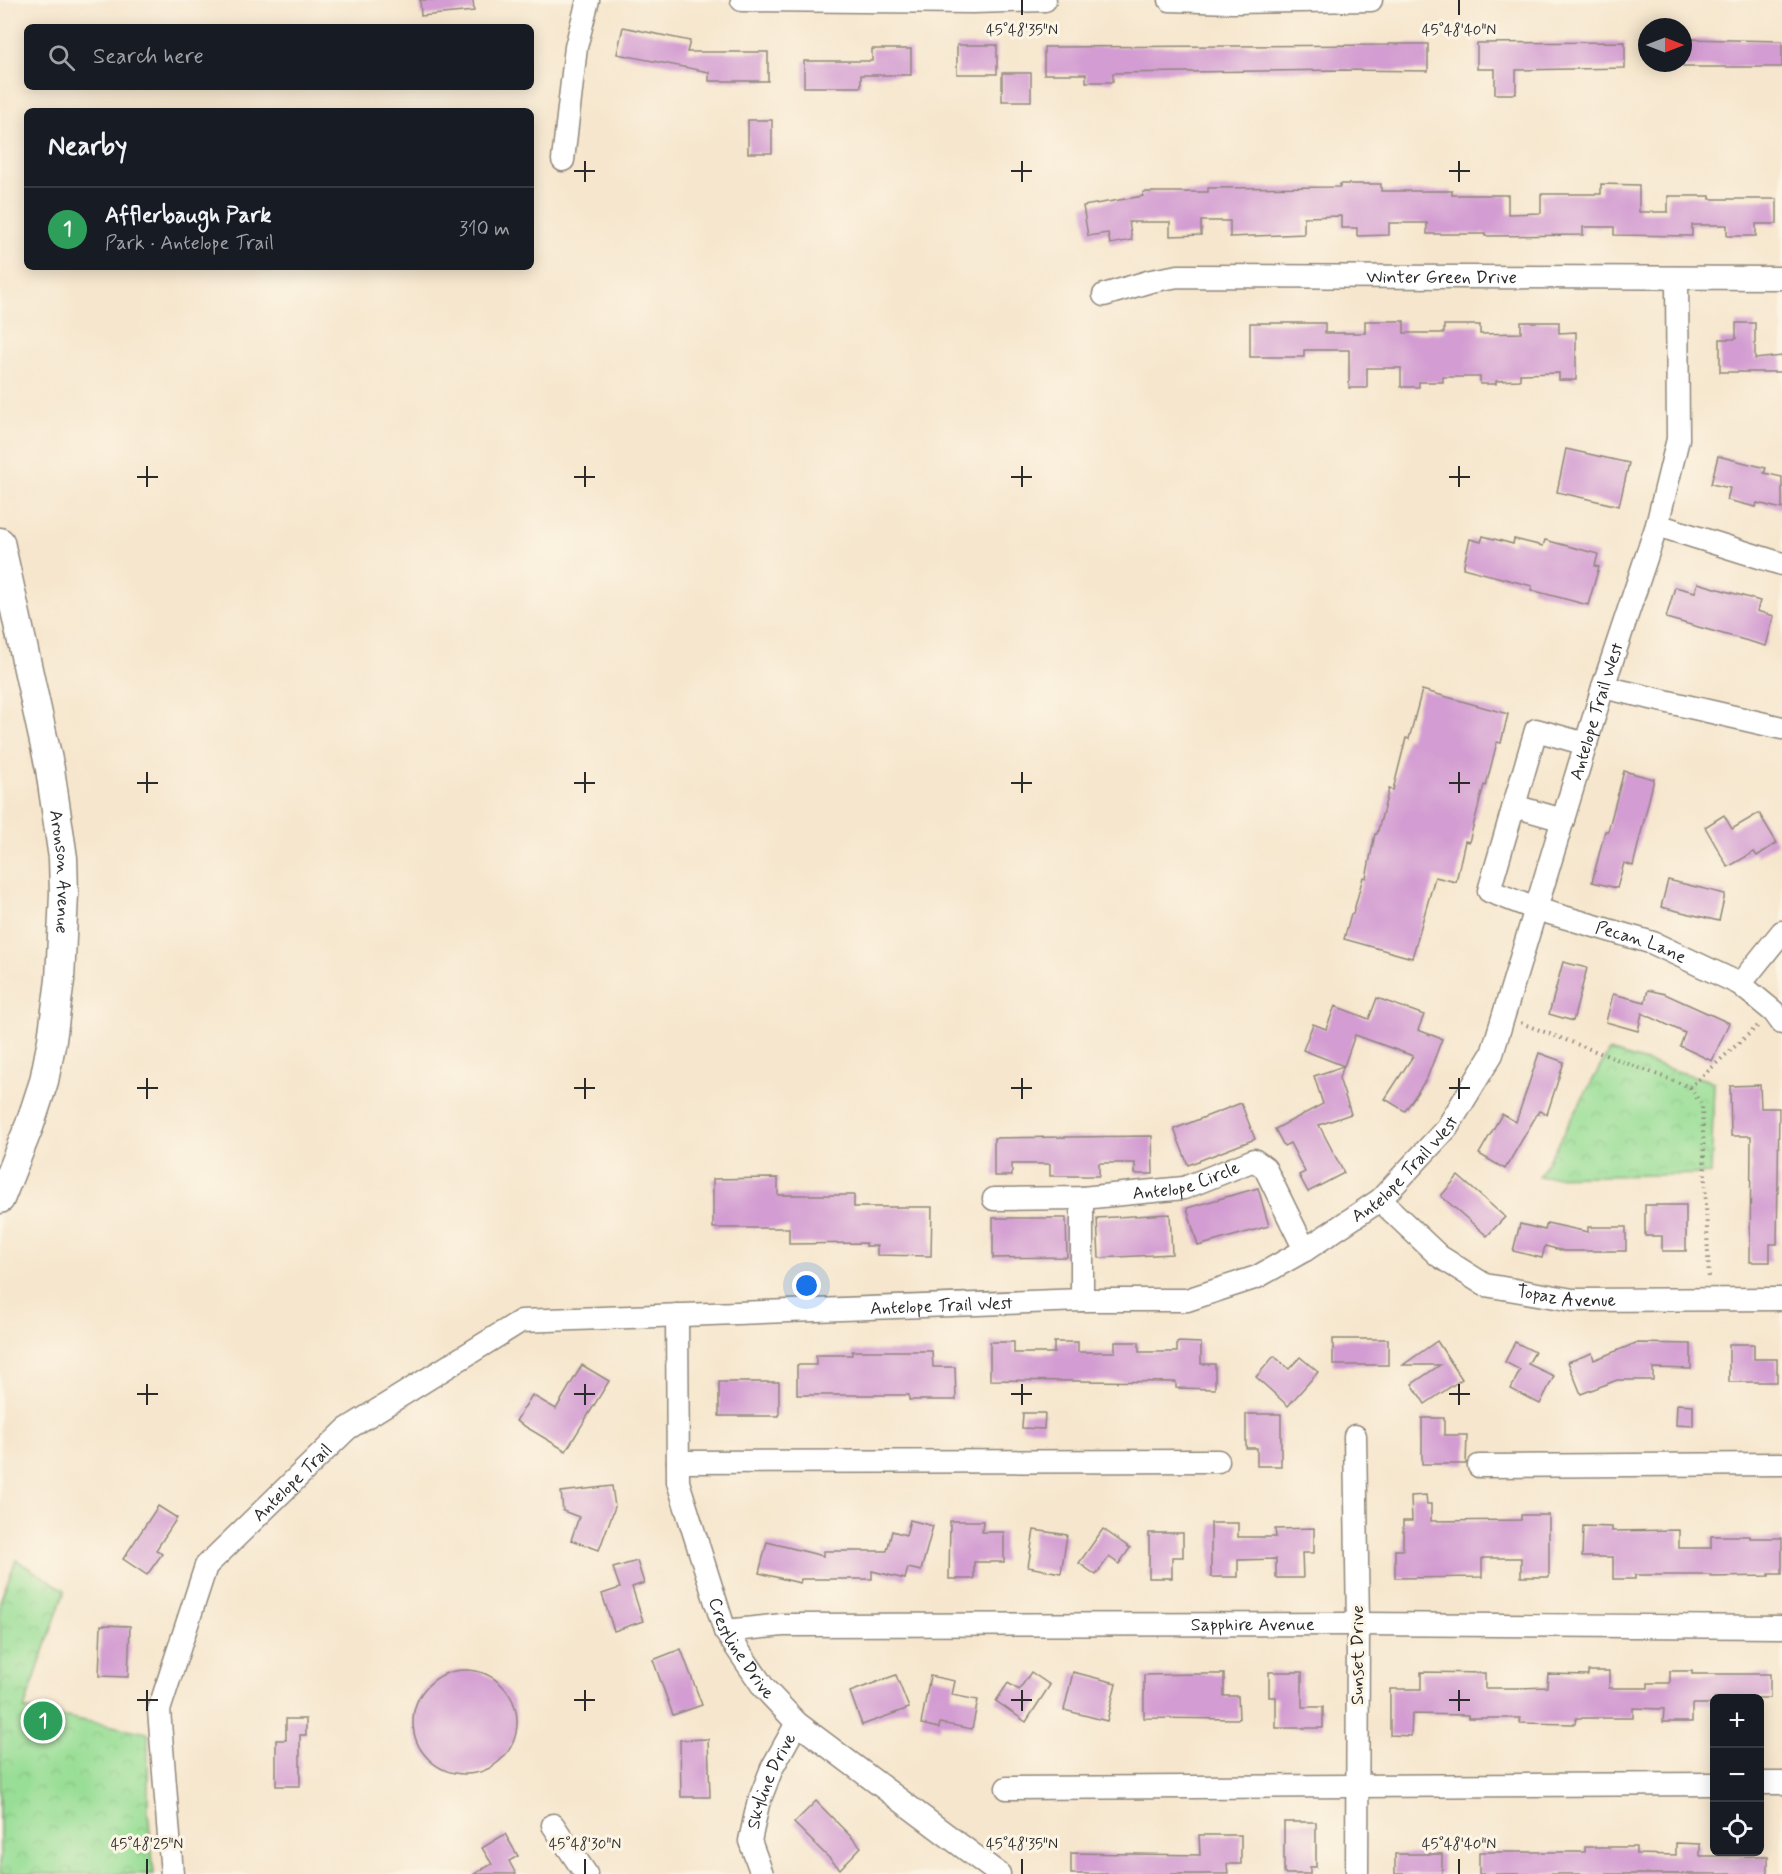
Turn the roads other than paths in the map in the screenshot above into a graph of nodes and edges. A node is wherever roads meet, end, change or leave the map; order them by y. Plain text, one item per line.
1 (588, 0) edge
2 (742, 0) edge
3 (1046, 0) edge
4 (1170, 0) edge
5 (1371, 0) edge
6 (973, 1) edge
7 (1232, 1) edge
8 (563, 160) dead end
9 (1782, 278) edge
10 (1677, 279) junction
11 (1104, 295) dead end
12 (1657, 525) junction
13 (0, 542) edge
14 (1782, 564) edge
15 (1603, 687) junction
16 (1782, 728) edge
17 (1586, 744) junction
18 (1514, 806) junction
19 (1563, 820) junction
20 (1536, 909) junction
21 (1782, 932) edge
22 (1740, 984) junction
23 (1778, 1018) edge
24 (1082, 1198) junction
25 (0, 1199) edge
26 (994, 1199) dead end
27 (1380, 1200) junction
28 (1305, 1250) junction
29 (1782, 1299) edge
30 (1082, 1300) junction
31 (677, 1315) junction
32 (1355, 1436) dead end
33 (1218, 1461) dead end
34 (678, 1462) junction
35 (1782, 1464) edge
36 (1479, 1466) dead end
37 (1358, 1624) junction
38 (1782, 1627) edge
39 (725, 1631) junction
40 (797, 1723) junction
41 (1782, 1783) edge
42 (1710, 1784) edge
43 (1764, 1784) edge
44 (1357, 1785) junction
45 (1007, 1788) dead end
46 (553, 1825) dead end
47 (172, 1874) edge
48 (586, 1874) edge
49 (762, 1874) edge
50 (999, 1874) edge
51 (1357, 1874) edge

1 - 8 street
2 - 6 street
3 - 6 street
4 - 7 street
5 - 7 street
9 - 10 street, Winter Green Drive
10 - 11 street, Winter Green Drive
10 - 12 street, Antelope Trail West
12 - 14 street
12 - 15 street, Antelope Trail West
13 - 25 main road, Aronson Avenue
15 - 16 street
15 - 17 street, Antelope Trail West
17 - 18 street
17 - 19 street, Antelope Trail West
18 - 19 street
18 - 20 street, Pecan Lane
19 - 20 street, Antelope Trail West
20 - 22 street, Pecan Lane
20 - 27 street, Antelope Trail West
21 - 22 street
22 - 23 street, Pecan Lane
24 - 26 street, Antelope Circle
24 - 28 street, Antelope Circle
24 - 30 street
27 - 28 street, Antelope Trail West
27 - 29 street, Topaz Avenue
28 - 30 street, Antelope Trail West
30 - 31 street, Antelope Trail West
31 - 34 street, Crestline Drive
31 - 47 street, Antelope Trail
32 - 37 street, Sunset Drive
33 - 34 street
34 - 39 street, Crestline Drive
35 - 36 street
37 - 38 street, Sapphire Avenue
37 - 39 street, Sapphire Avenue
37 - 44 street, Sunset Drive
39 - 40 street, Crestline Drive
40 - 49 street, Skyline Drive
40 - 50 street, Crestline Drive
41 - 43 street
42 - 44 street
44 - 45 street
44 - 51 street, Sunset Drive
46 - 48 street

